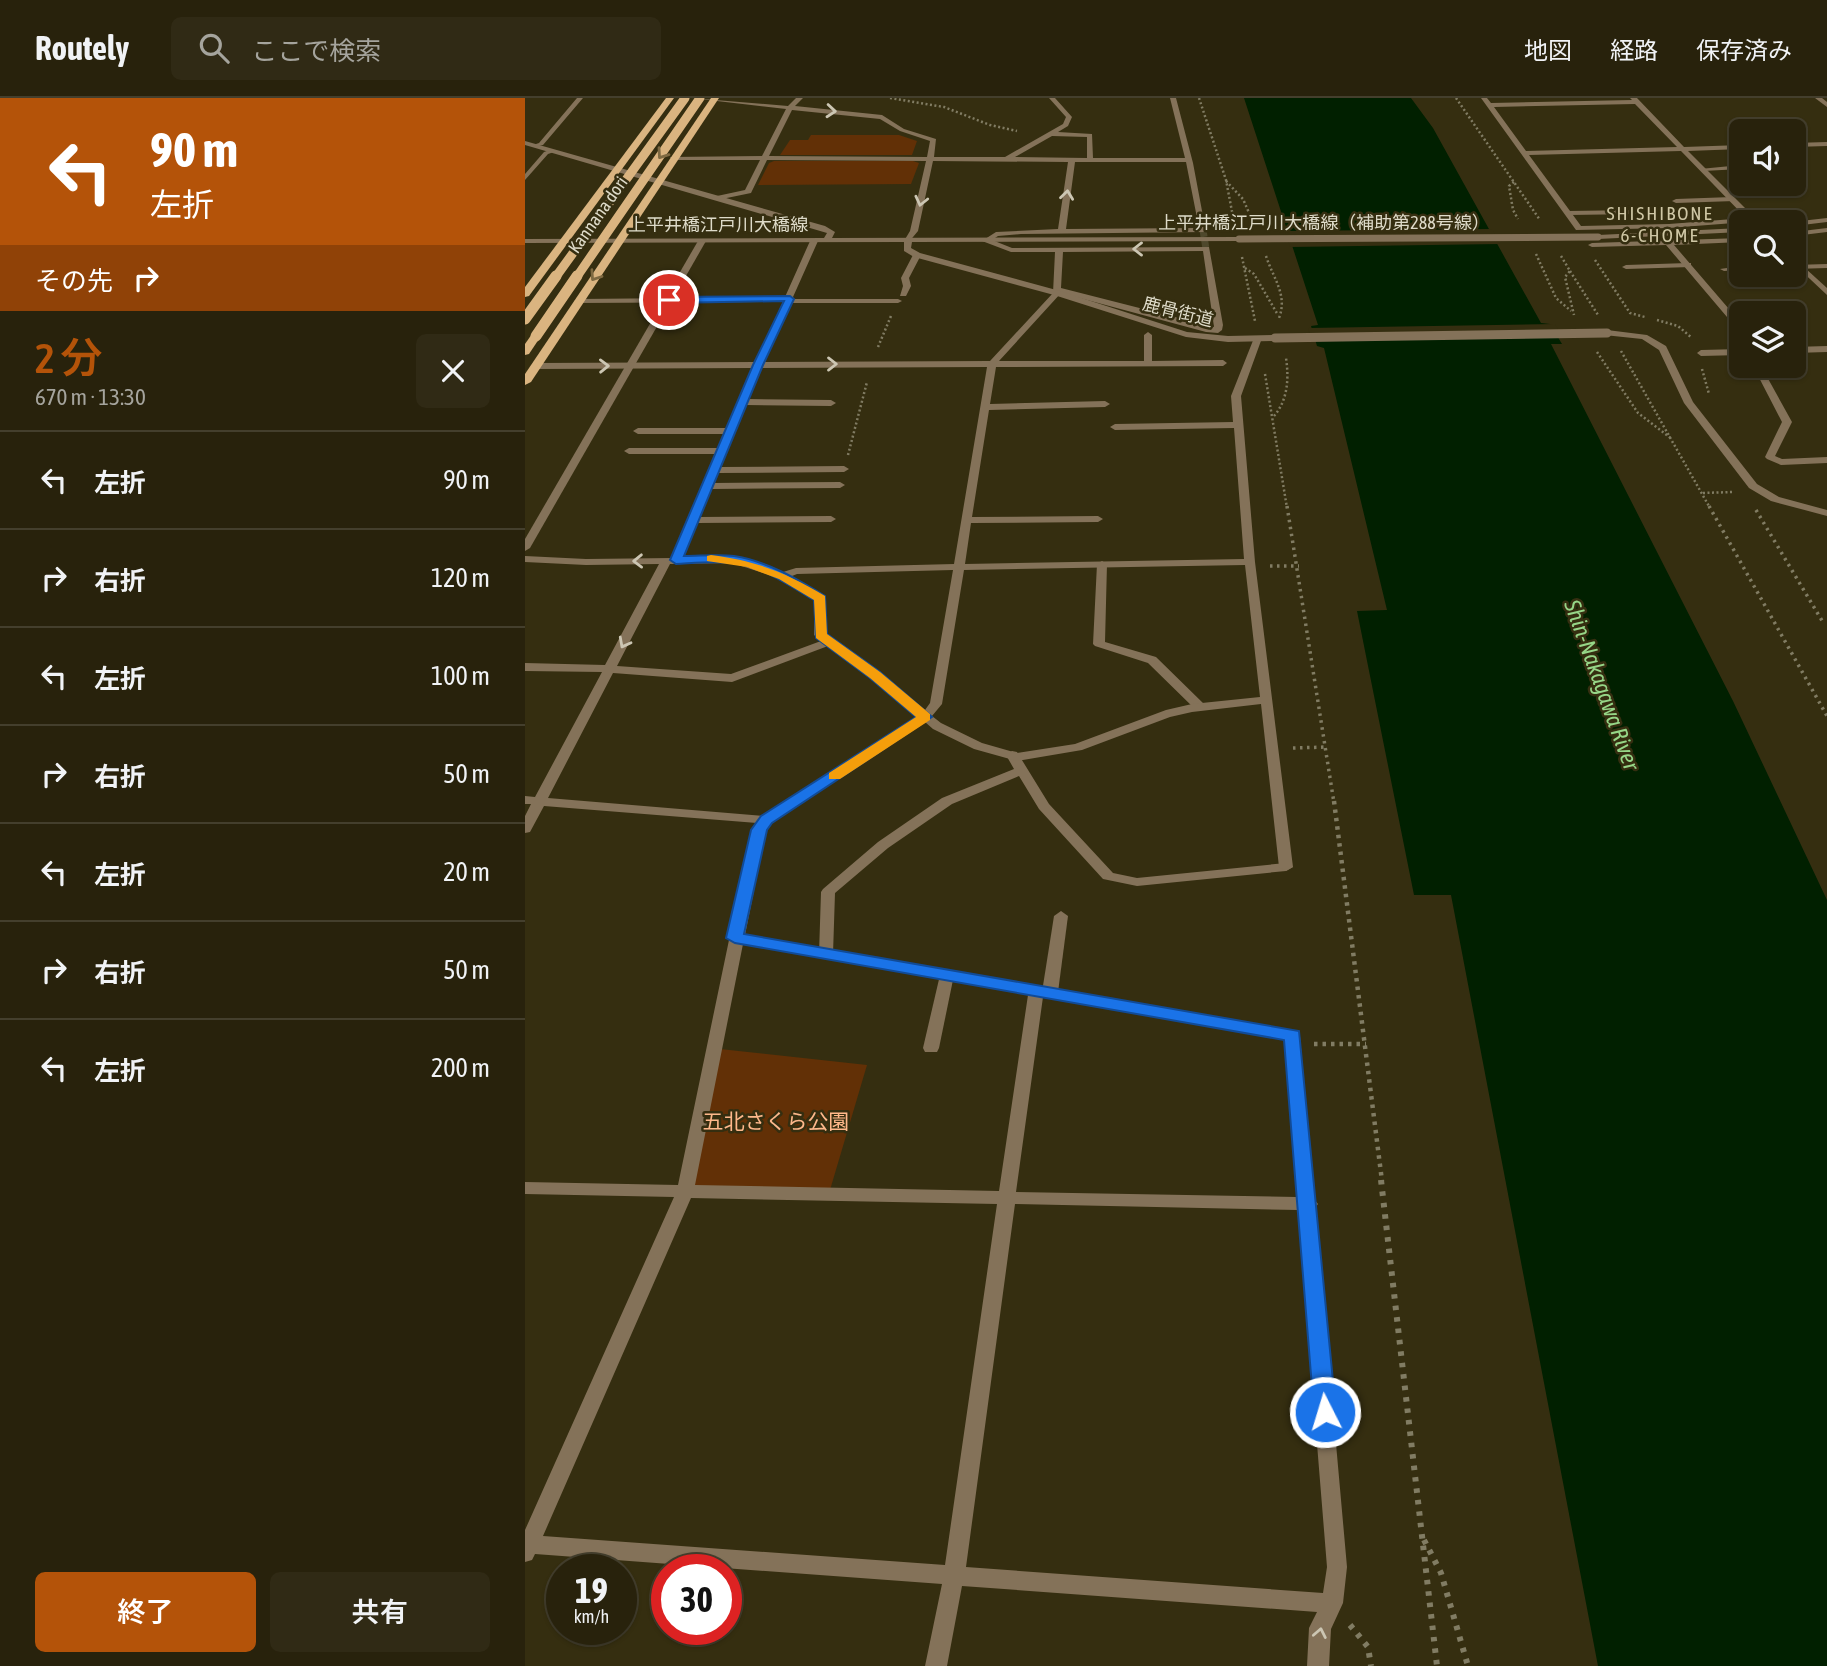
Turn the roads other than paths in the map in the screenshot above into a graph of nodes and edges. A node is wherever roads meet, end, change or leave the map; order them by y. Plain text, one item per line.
1 (580, 98) edge
2 (670, 98) edge
3 (685, 98) edge
4 (694, 98) edge
5 (700, 98) edge
6 (800, 98) edge
7 (1052, 98) edge
8 (1173, 98) edge
9 (1484, 98) edge
10 (1818, 98) edge
11 (715, 99) edge
12 (1635, 100) edge
13 (1827, 105) edge
14 (1490, 106) junction
15 (790, 107) junction
16 (1049, 135) junction
17 (525, 143) edge
18 (1827, 144) edge
19 (1806, 145) edge
20 (535, 146) junction
21 (1729, 147) edge
22 (1683, 148) junction
23 (552, 151) junction
24 (1527, 153) junction
25 (672, 158) junction
26 (764, 159) junction
27 (931, 159) junction
28 (1006, 159) junction
29 (1072, 159) junction
30 (1090, 159) junction
31 (1189, 160) junction
32 (1729, 168) edge
33 (616, 169) junction
34 (1703, 169) junction
35 (525, 178) edge
36 (656, 183) junction
37 (720, 198) junction
38 (1732, 199) junction
39 (1676, 201) dead end
40 (1743, 210) edge
41 (1635, 212) dead end
42 (1569, 213) junction
43 (1827, 220) edge
44 (1729, 221) edge
45 (1806, 223) edge
46 (1827, 230) edge
47 (1062, 231) junction
48 (1729, 231) edge
49 (1806, 233) edge
50 (525, 241) edge
51 (565, 241) junction
52 (618, 241) junction
53 (702, 241) junction
54 (814, 241) junction
55 (826, 241) junction
56 (908, 241) junction
57 (986, 241) junction
58 (1729, 241) edge
59 (1670, 244) junction
60 (1593, 245) dead end
61 (1059, 250) junction
62 (917, 255) junction
63 (1688, 265) junction
64 (1806, 265) edge
65 (1827, 266) edge
66 (1626, 267) dead end
67 (1724, 269) dead end
68 (1729, 269) edge
69 (1806, 273) edge
70 (1057, 291) junction
71 (1827, 293) edge
72 (525, 295) edge
73 (578, 300) junction
74 (669, 300) junction
75 (789, 300) junction
76 (1729, 314) edge
77 (525, 319) edge
78 (1148, 335) dead end
79 (1258, 338) junction
80 (1827, 349) edge
81 (1806, 350) edge
82 (525, 352) edge
83 (1729, 352) edge
84 (1700, 353) dead end
85 (1148, 363) junction
86 (1223, 363) dead end
87 (992, 364) junction
88 (630, 365) junction
89 (758, 365) junction
90 (536, 366) junction
91 (1763, 378) edge
92 (525, 382) edge
93 (742, 402) junction
94 (831, 402) dead end
95 (1105, 404) dead end
96 (984, 407) junction
97 (1239, 425) junction
98 (1115, 427) dead end
99 (638, 430) dead end
100 (730, 430) junction
101 (629, 451) dead end
102 (722, 451) junction
103 (1827, 460) edge
104 (844, 469) road end
105 (713, 470) junction
106 (840, 485) dead end
107 (707, 486) junction
108 (1827, 513) edge
109 (831, 519) dead end
110 (1098, 519) dead end
111 (693, 520) junction
112 (966, 520) junction
113 (525, 548) edge
114 (525, 559) edge
115 (672, 560) junction
116 (1102, 564) junction
117 (1251, 564) junction
118 (959, 567) junction
119 (783, 576) junction
120 (829, 642) junction
121 (525, 667) edge
122 (611, 669) junction
123 (1267, 700) junction
124 (1200, 707) junction
125 (925, 717) junction
126 (1012, 755) junction
127 (1022, 770) junction
128 (533, 801) edge
129 (767, 820) junction
130 (525, 829) edge
131 (1061, 916) dead end
132 (735, 938) junction
133 (825, 954) junction
134 (947, 975) junction
135 (1043, 991) junction
136 (931, 1048) dead end
137 (525, 1188) edge
138 (685, 1191) junction
139 (1006, 1199) junction
140 (1309, 1204) junction
141 (527, 1547) edge
142 (954, 1576) junction
143 (1332, 1603) junction
144 (936, 1666) edge
145 (1318, 1666) edge

1 - 20 street
2 - 33 main road
3 - 77 main road, Kannana dori, bridge
4 - 11 street
5 -> 82 main road, Kannana dori, bridge
6 - 15 street
7 - 16 street
8 - 31 street
9 - 14 street
10 - 13 street
11 - 15 street
11 - 25 main road
12 - 14 street
12 - 22 street
14 - 24 street
15 - 26 street
15 -> 27 street
16 - 28 street
16 - 30 street
17 - 20 street
18 - 19 street
20 - 23 street
21 - 22 street
22 - 24 street
22 - 34 street
23 - 33 street
23 - 35 street
24 - 42 street
25 - 26 street
25 - 36 main road
26 - 27 street
26 - 37 street
27 - 28 street
27 -> 56 street
28 - 29 street
29 - 30 street
47 -> 29 street
30 - 31 street
31 - 47 street
32 - 34 street
33 - 36 street
33 - 51 main road
34 - 38 street
36 - 37 street
36 - 52 main road
37 - 55 street
38 - 39 street
38 - 40 street
41 - 42 street
42 - 44 street
43 - 45 street
46 - 49 street
47 - 57 street
48 - 57 street, 上平井橋江戸川大橋線（補助第288号線）, bridge
50 - 51 street, 上平井橋江戸川大橋線
51 - 52 street, 上平井橋江戸川大橋線
51 - 72 main road
52 - 53 street, 上平井橋江戸川大橋線
52 -> 73 main road
53 - 54 street, 上平井橋江戸川大橋線
53 - 74 street
54 - 55 street, 上平井橋江戸川大橋線
54 - 75 street
55 - 56 street
56 - 57 street, 上平井橋江戸川大橋線（補助第288号線）
56 - 62 street
57 - 61 street
58 - 59 street
59 - 60 street
59 - 63 street
61 - 70 street
70 -> 61 street
62 - 70 street, 鹿骨街道
62 - 75 street
63 - 66 street
63 - 76 street
64 - 65 street
67 - 68 street
69 - 71 street
70 - 79 street, 鹿骨街道
70 - 87 street
73 - 74 street
73 - 90 main road
74 - 75 street
74 - 88 street
75 - 89 street
78 - 85 street
79 - 97 street
79 - 108 street, 鹿骨街道, bridge
80 - 81 street
83 - 84 street
85 - 86 street
85 - 87 street
89 -> 87 street
87 - 96 street
88 - 89 street
90 -> 88 street
88 - 113 street
89 - 93 street
90 - 92 main road
91 - 103 street
93 - 94 street
93 - 100 street
95 - 96 street
96 - 112 street
97 - 98 street
97 - 117 street
99 - 100 street
100 - 102 street
101 - 102 street
102 - 105 street
104 - 105 street
105 - 107 street
106 - 107 street
107 - 111 street
109 - 111 street
110 - 112 street
111 - 115 street
112 - 118 street
115 -> 114 street
115 - 119 street
115 -> 122 street
116 - 117 street
116 - 118 street
116 - 124 street
117 - 123 street
118 - 119 street
118 - 125 street
119 - 120 street
120 - 122 street
120 - 125 street
121 - 122 street
122 - 128 street
123 - 124 street
123 - 127 street
124 - 126 street
125 - 126 street
125 - 129 street
126 - 127 street
127 - 133 street
128 - 129 street
128 - 130 street
129 - 132 street
131 - 135 street
132 - 133 street
132 - 138 street
133 - 134 street
134 - 135 street
134 - 136 street
135 - 139 street
135 - 140 street
137 - 138 street
138 - 139 street
138 - 141 street
139 - 140 street
139 - 142 street
140 - 143 street
141 - 142 street
142 - 143 street
142 - 144 street
145 -> 143 street

